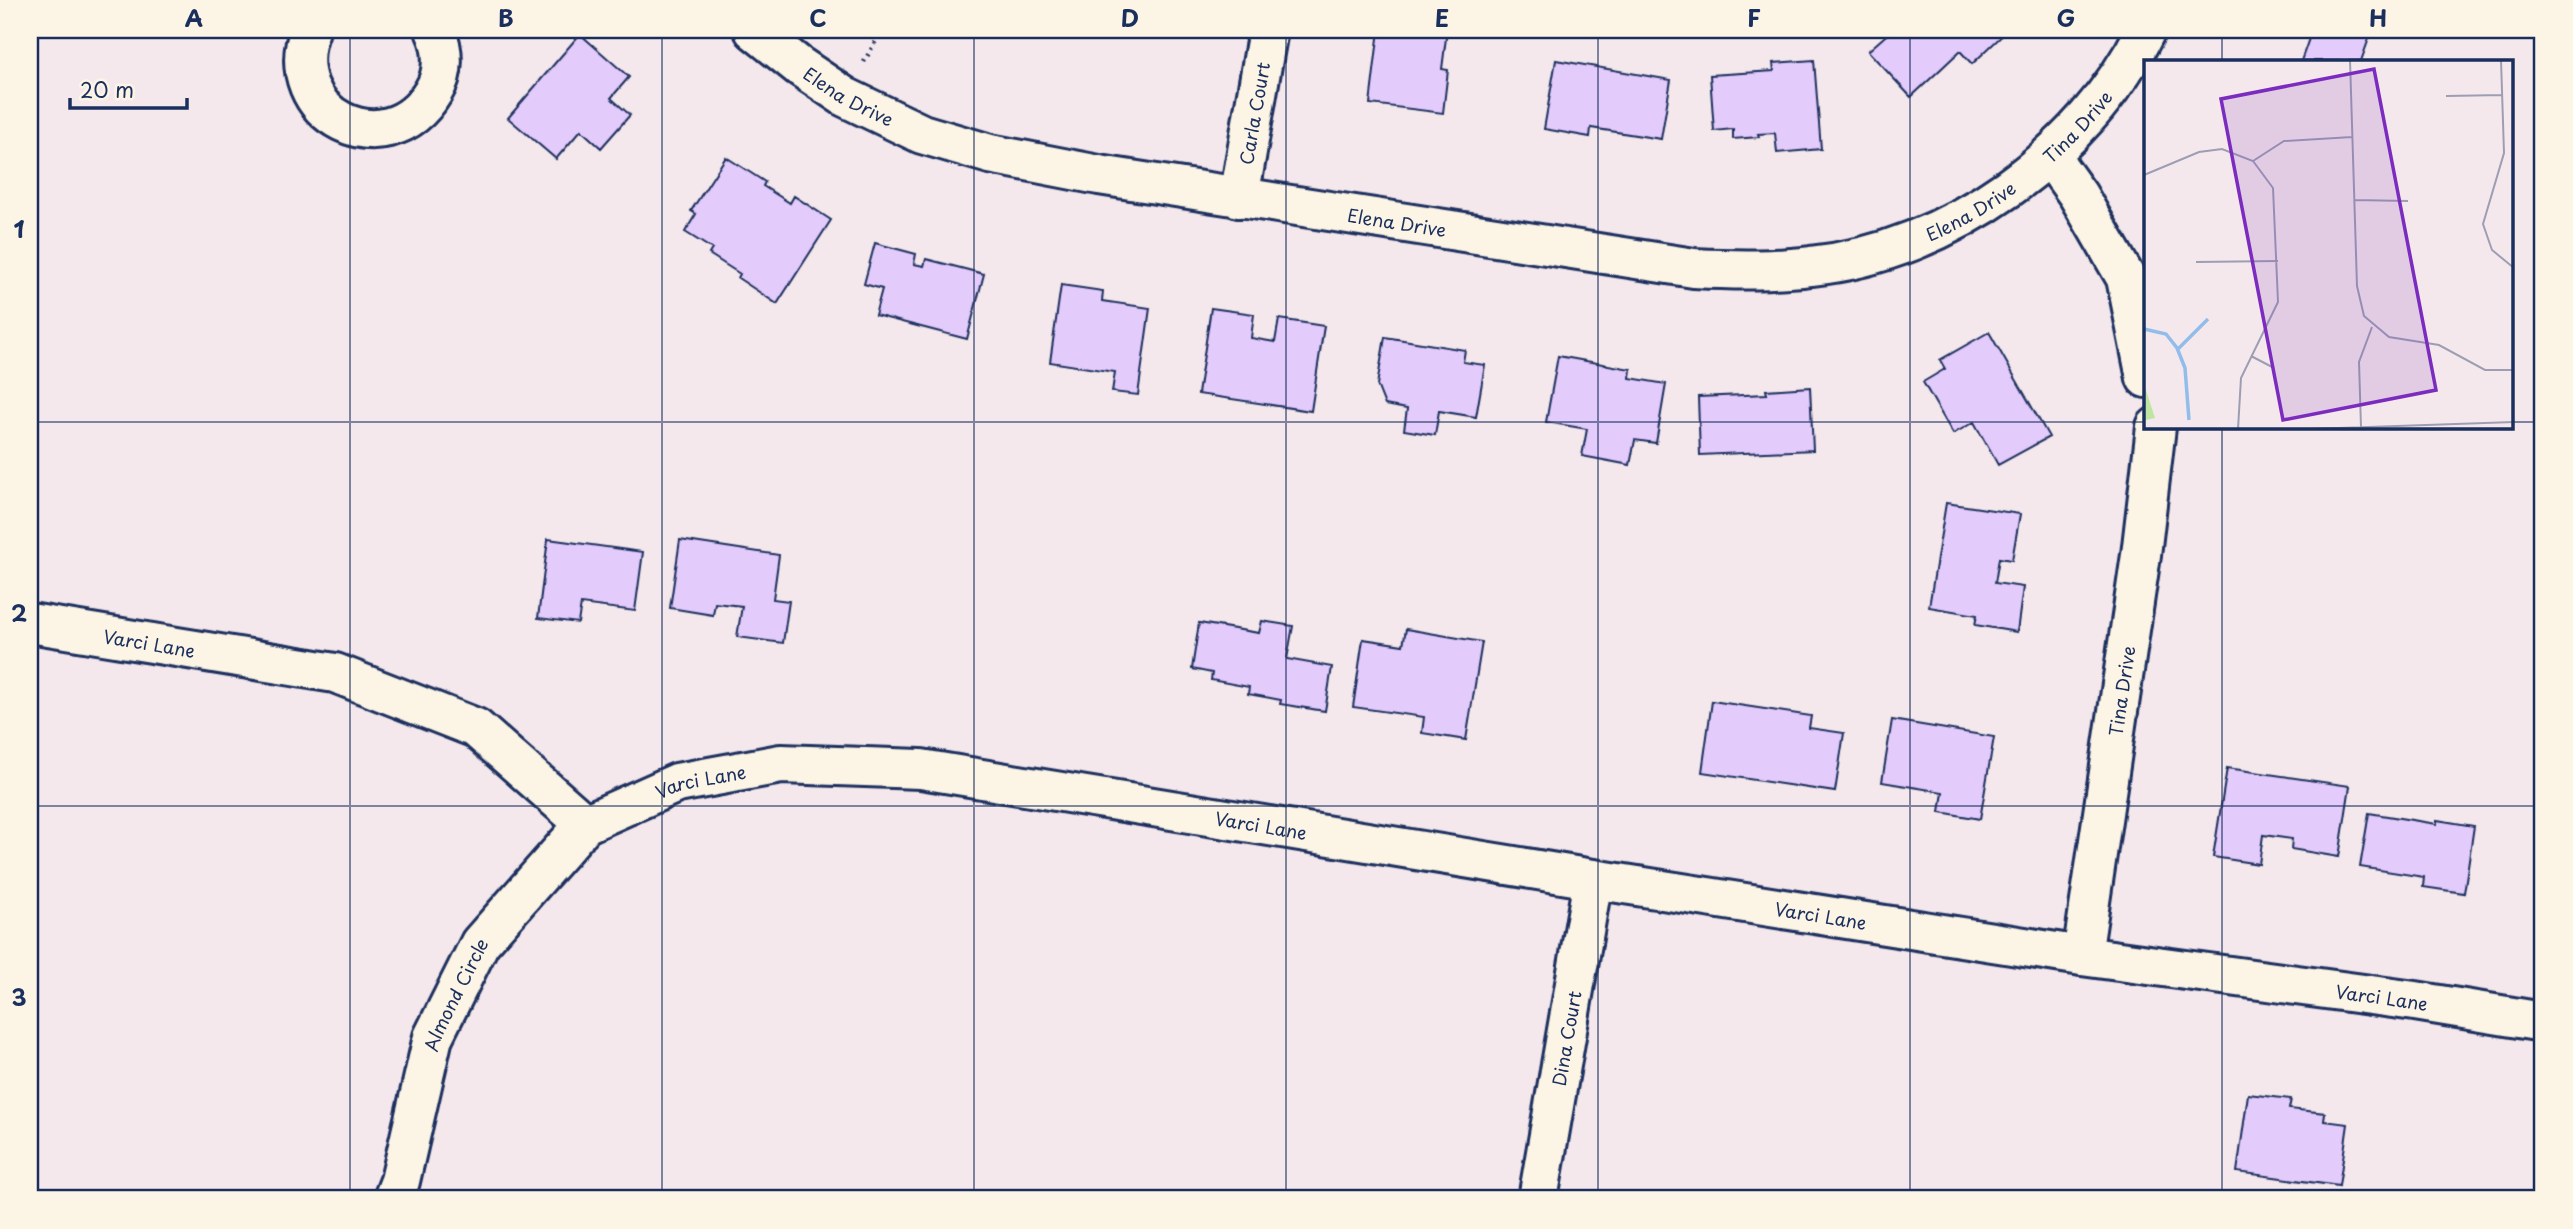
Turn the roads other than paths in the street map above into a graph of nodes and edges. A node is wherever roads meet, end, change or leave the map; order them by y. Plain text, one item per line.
1 (310, 30) edge
2 (435, 30) edge
3 (754, 30) edge
4 (1268, 30) edge
5 (2146, 30) edge
6 (2050, 156) junction
7 (1239, 198) junction
8 (2144, 367) edge
9 (2155, 429) edge
10 (30, 623) edge
11 (585, 824) junction
12 (1593, 880) junction
13 (2082, 956) junction
14 (2543, 1023) edge
15 (393, 1199) edge
16 (1538, 1199) edge

1 - 2 street
3 - 7 street, Elena Drive
4 - 7 street, Carla Court
5 - 6 street, Tina Drive
6 - 7 street, Elena Drive
6 - 8 street, Tina Drive
9 - 13 street, Tina Drive
10 - 11 street, Varci Lane
11 - 12 street, Varci Lane
11 - 15 street, Almond Circle
12 - 13 street, Varci Lane
12 - 16 street, Dina Court
13 - 14 street, Varci Lane

